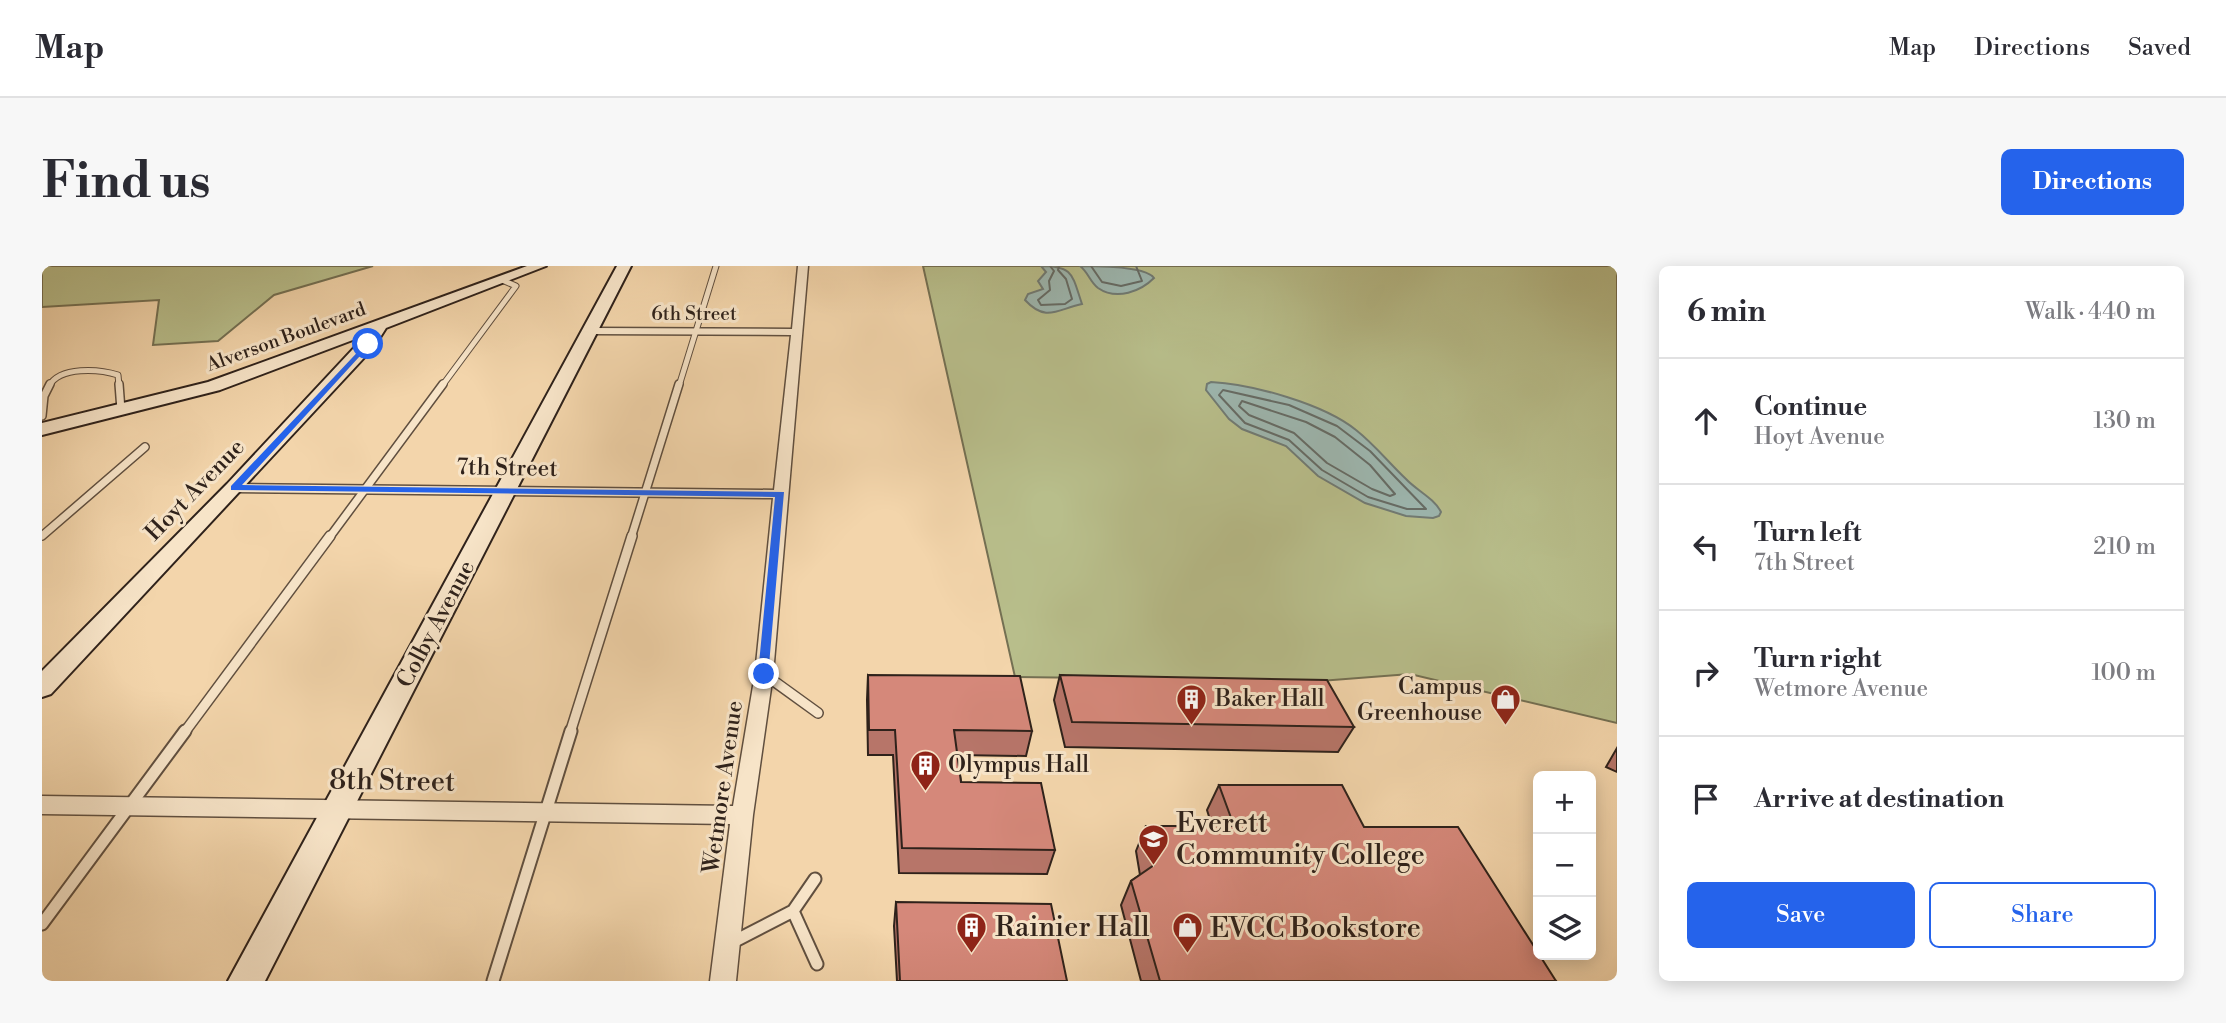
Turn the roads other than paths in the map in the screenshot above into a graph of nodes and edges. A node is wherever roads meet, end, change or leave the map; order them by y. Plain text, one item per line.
1 (539, 266) edge
2 (624, 266) edge
3 (716, 266) edge
4 (803, 266) edge
5 (502, 280) junction
6 (380, 325) junction
7 (592, 331) junction
8 (697, 331) junction
9 (795, 332) junction
10 (121, 410) junction
11 (42, 416) edge
12 (42, 429) edge
13 (145, 447) dead end
14 (234, 488) junction
15 (365, 489) junction
16 (506, 491) junction
17 (646, 493) junction
18 (780, 494) junction
19 (42, 536) edge
20 (764, 674) junction
21 (42, 687) edge
22 (818, 713) dead end
23 (42, 805) edge
24 (128, 807) junction
25 (337, 810) junction
26 (547, 812) junction
27 (742, 815) junction
28 (815, 879) dead end
29 (793, 911) junction
30 (42, 924) edge
31 (727, 946) junction
32 (817, 964) dead end
33 (246, 981) edge
34 (494, 981) edge
35 (723, 981) edge

1 - 5 street, Alverson Boulevard
2 - 7 street, Colby Avenue
3 - 8 lane
4 - 9 street, Wetmore Avenue
5 - 6 street, Alverson Boulevard
5 - 15 lane
6 - 10 street, Alverson Boulevard
6 - 14 street, Hoyt Avenue
7 - 8 street, 6th Street
7 - 16 street, Colby Avenue
8 - 9 street, 6th Street
8 - 17 lane
9 - 18 street, Wetmore Avenue
10 - 11 lane
10 - 12 street, Alverson Boulevard
13 - 19 lane
14 - 15 street, 7th Street
14 - 21 street, Hoyt Avenue
15 - 16 street, 7th Street
15 - 24 lane
16 - 17 street, 7th Street
16 - 25 street, Colby Avenue
17 - 18 street, 7th Street
17 - 26 lane
18 - 20 street, Wetmore Avenue
20 - 22 lane
20 - 27 street, Wetmore Avenue
23 - 24 street, 8th Street
24 - 25 street, 8th Street
24 - 30 lane
25 - 26 street, 8th Street
25 - 33 street, Colby Avenue
26 - 27 street, 8th Street
26 - 34 lane
27 - 31 street, Wetmore Avenue
28 - 29 lane
29 - 31 lane
29 - 32 lane
31 - 35 street, Wetmore Avenue

